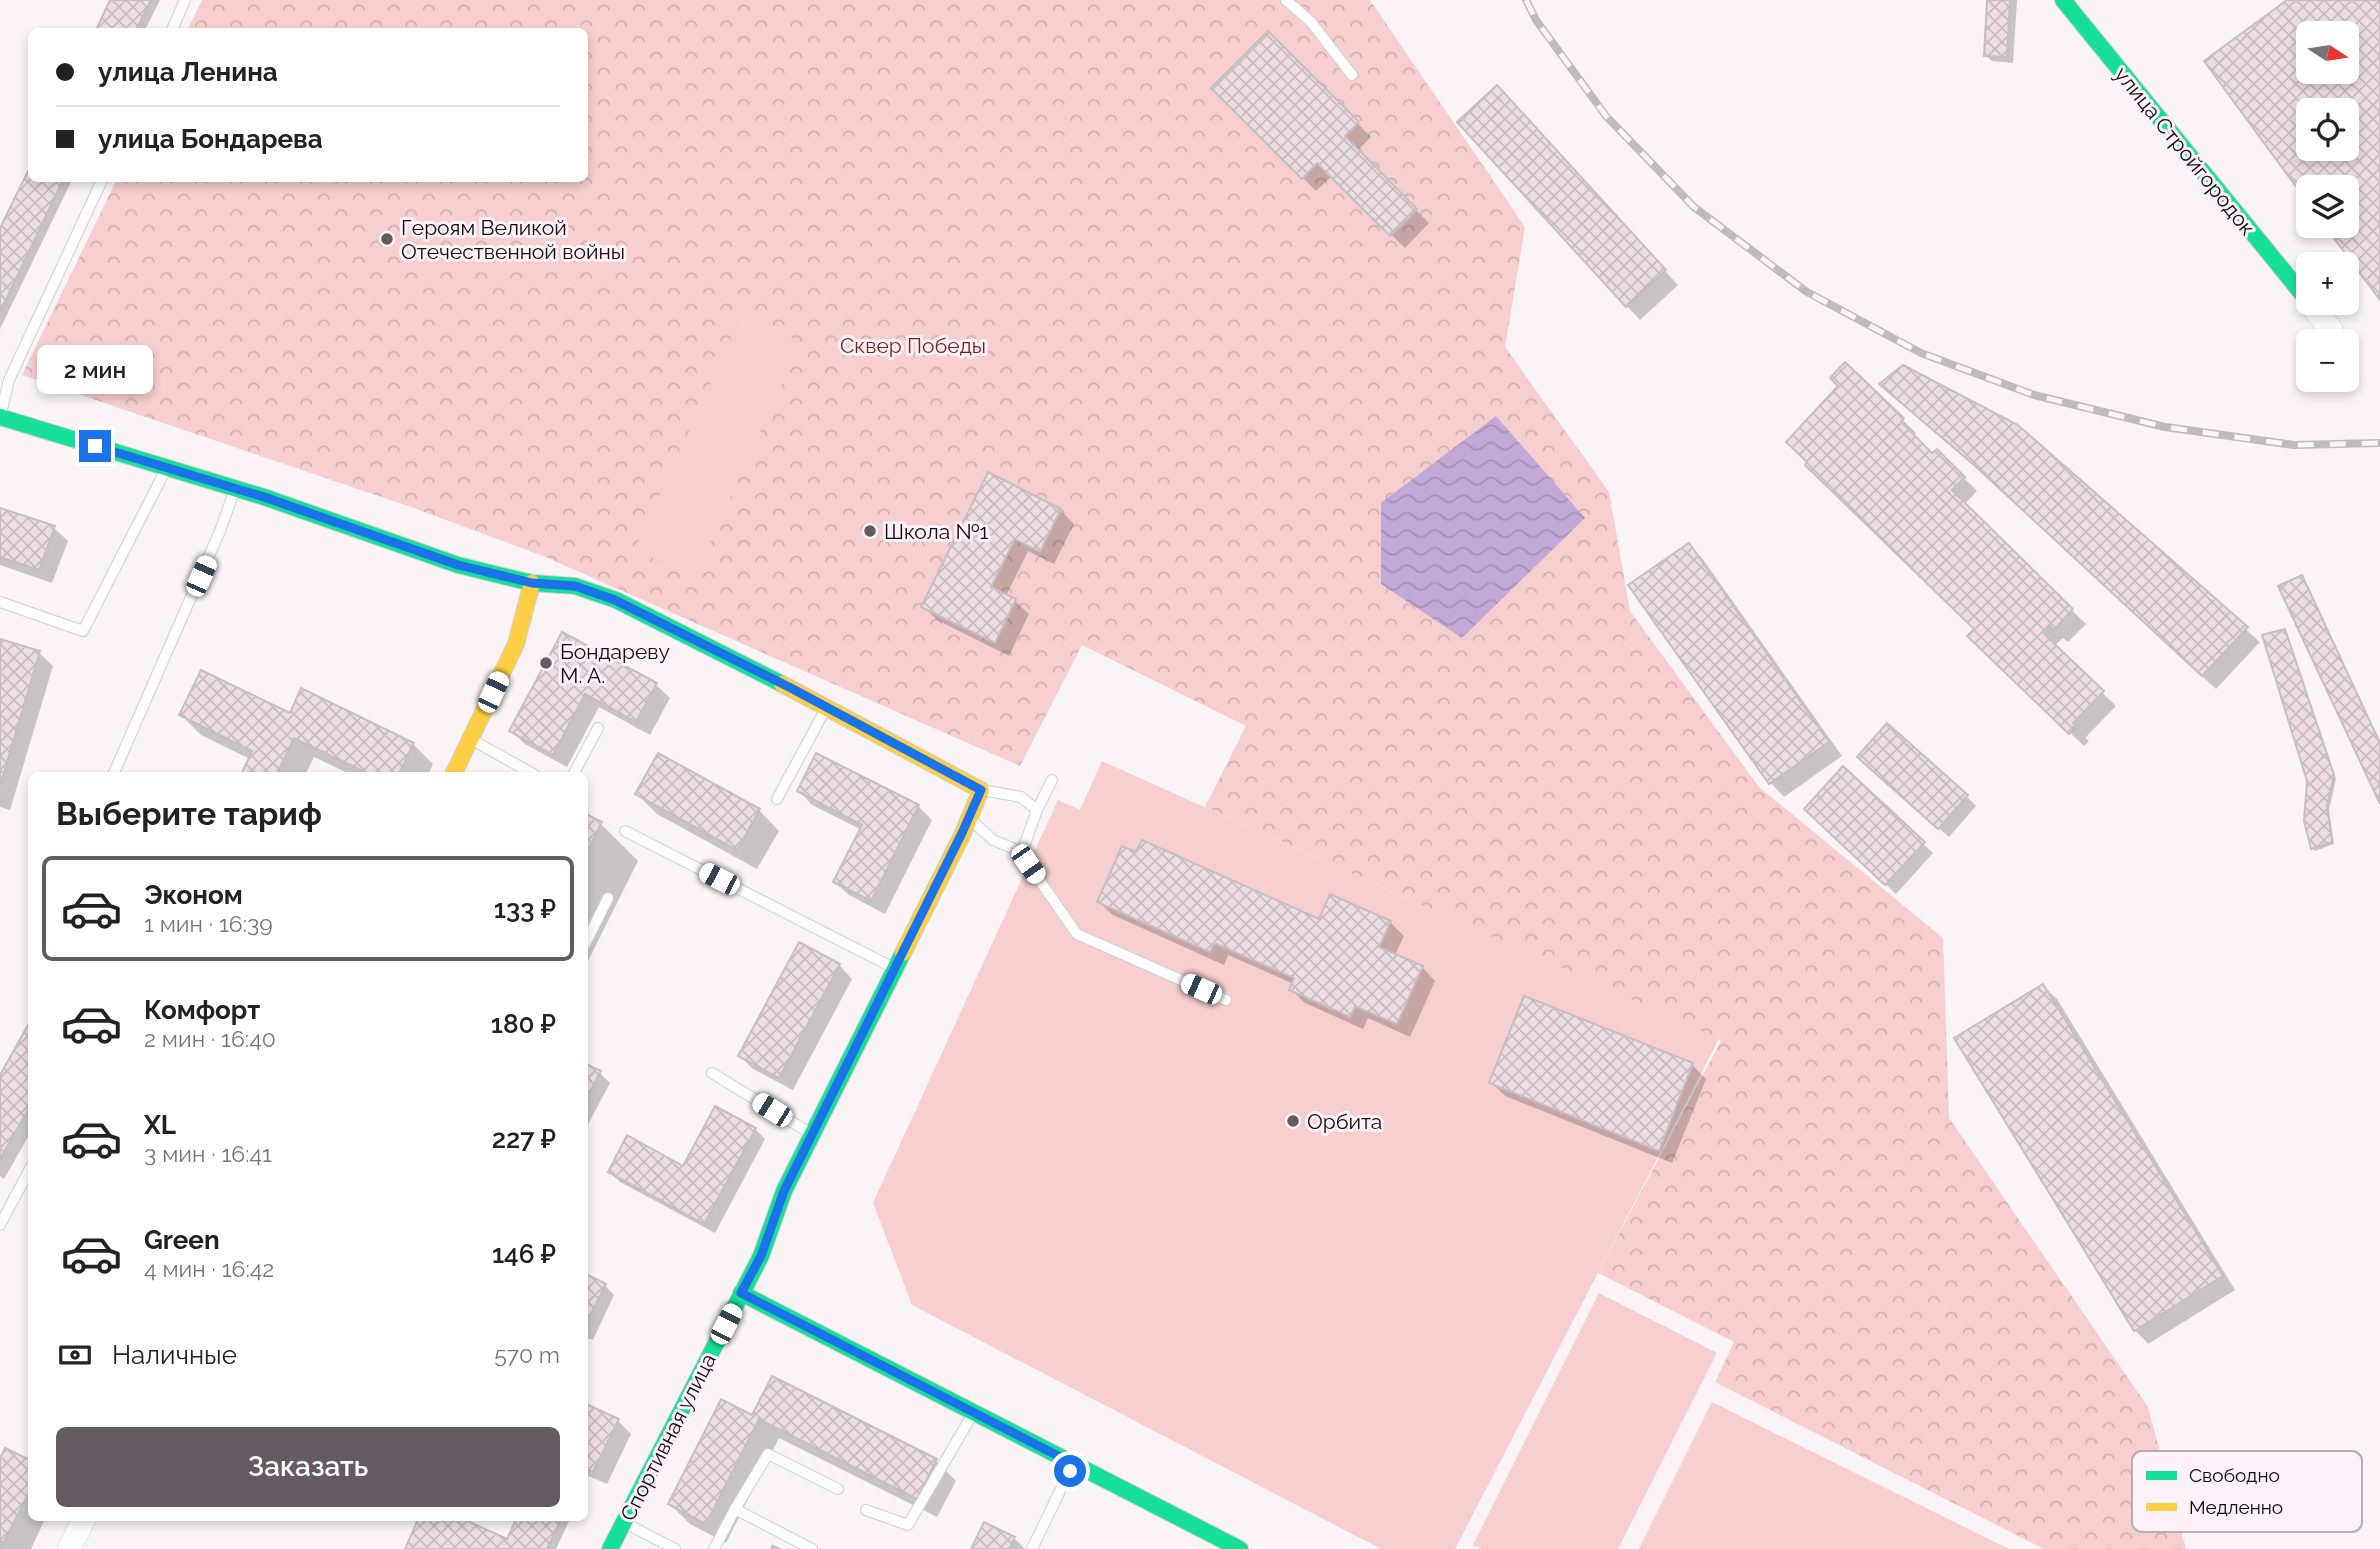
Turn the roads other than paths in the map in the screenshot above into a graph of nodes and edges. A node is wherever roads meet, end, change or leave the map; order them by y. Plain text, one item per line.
1 (185, 0) edge
2 (1286, 0) edge
3 (2063, 0) edge
4 (173, 28) edge
5 (1352, 75) dead end
6 (101, 182) edge
7 (2296, 286) edge
8 (2320, 315) edge
9 (2331, 329) edge
10 (0, 417) edge
11 (167, 468) junction
12 (235, 489) junction
13 (532, 583) junction
14 (0, 602) edge
15 (826, 708) junction
16 (598, 728) dead end
17 (471, 739) junction
18 (114, 772) edge
19 (454, 772) edge
20 (530, 772) edge
21 (575, 772) edge
22 (1052, 780) dead end
23 (981, 790) junction
24 (777, 799) dead end
25 (1037, 810) junction
26 (969, 818) junction
27 (625, 831) dead end
28 (1022, 852) junction
29 (608, 898) dead end
30 (588, 938) edge
31 (895, 968) junction
32 (1226, 1000) dead end
33 (712, 1073) dead end
34 (812, 1135) junction
35 (28, 1172) edge
36 (0, 1225) edge
37 (741, 1293) junction
38 (974, 1413) junction
39 (1074, 1464) junction
40 (838, 1489) dead end
41 (735, 1509) junction
42 (866, 1510) dead end
43 (83, 1521) edge
44 (624, 1522) junction
45 (69, 1549) edge
46 (610, 1549) edge
47 (675, 1549) edge
48 (714, 1549) edge
49 (812, 1549) edge
50 (1032, 1549) edge
51 (1240, 1549) edge

1 - 4 lane
2 - 5 lane
3 - 7 street, улица Стройгородок
6 - 10 lane
8 - 9 street, улица Стройгородок
10 - 11 street
11 - 12 street
11 - 14 lane
12 - 13 street
12 - 18 lane
13 - 15 street
13 - 17 street
15 - 23 street
15 - 24 lane
16 - 21 lane
17 - 19 street
17 - 20 lane
22 - 25 lane
23 - 25 lane
23 - 26 street, Спортивная улица
25 - 28 lane
26 - 28 lane
26 - 31 street, Спортивная улица
27 - 31 lane
28 - 32 lane
29 - 30 lane
31 - 34 street, Спортивная улица
33 - 34 lane
34 - 37 street, Спортивная улица
35 - 36 lane
37 - 38 street
37 - 44 street, Спортивная улица
38 - 39 street
38 - 42 lane
39 - 50 lane
39 - 51 street
40 - 41 lane
41 - 48 lane
41 - 49 lane
43 - 45 street
44 - 46 street, Спортивная улица
44 - 47 lane

